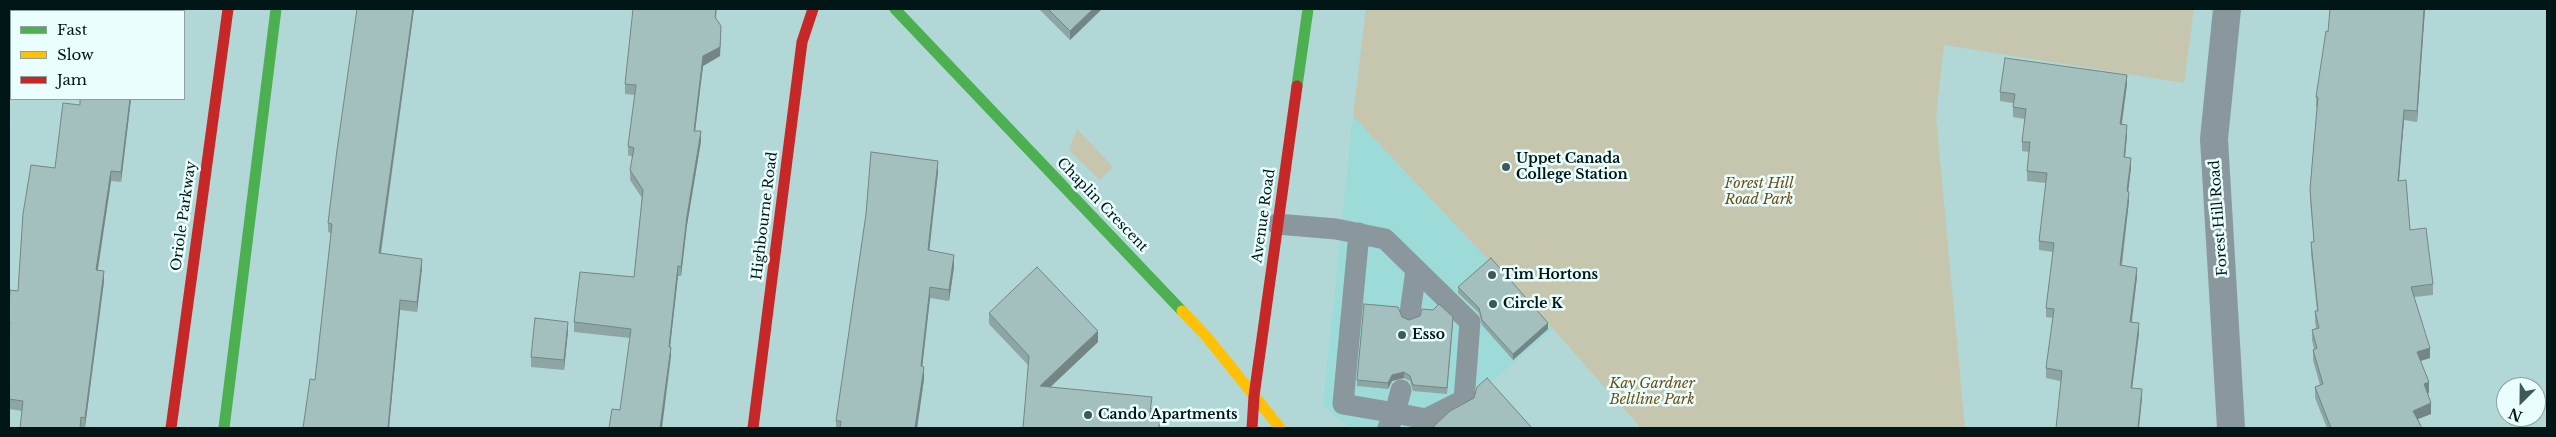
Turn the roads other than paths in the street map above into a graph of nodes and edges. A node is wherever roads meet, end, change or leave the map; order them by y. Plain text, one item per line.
1 (228, 9) edge
2 (276, 9) edge
3 (814, 9) edge
4 (895, 9) edge
5 (1308, 9) edge
6 (2227, 9) edge
7 (1278, 224) junction
8 (1359, 233) junction
9 (1416, 270) junction
10 (1410, 314) dead end
11 (1401, 390) dead end
12 (1254, 396) junction
13 (1391, 421) edge
14 (171, 428) edge
15 (224, 428) edge
16 (753, 428) edge
17 (1252, 428) edge
18 (1280, 428) edge
19 (2231, 428) edge

1 - 14 street, Oriole Parkway
2 - 15 street
3 - 16 street, Highbourne Road
4 - 12 street, Chaplin Crescent
5 - 7 street, Avenue Road
6 - 19 street, Forest Hill Road
7 - 8 lane
7 - 12 street, Avenue Road
8 - 9 lane
8 - 13 lane
9 - 10 lane
9 - 13 lane
11 - 13 lane
12 - 17 street, Avenue Road
12 - 18 street, Chaplin Crescent

